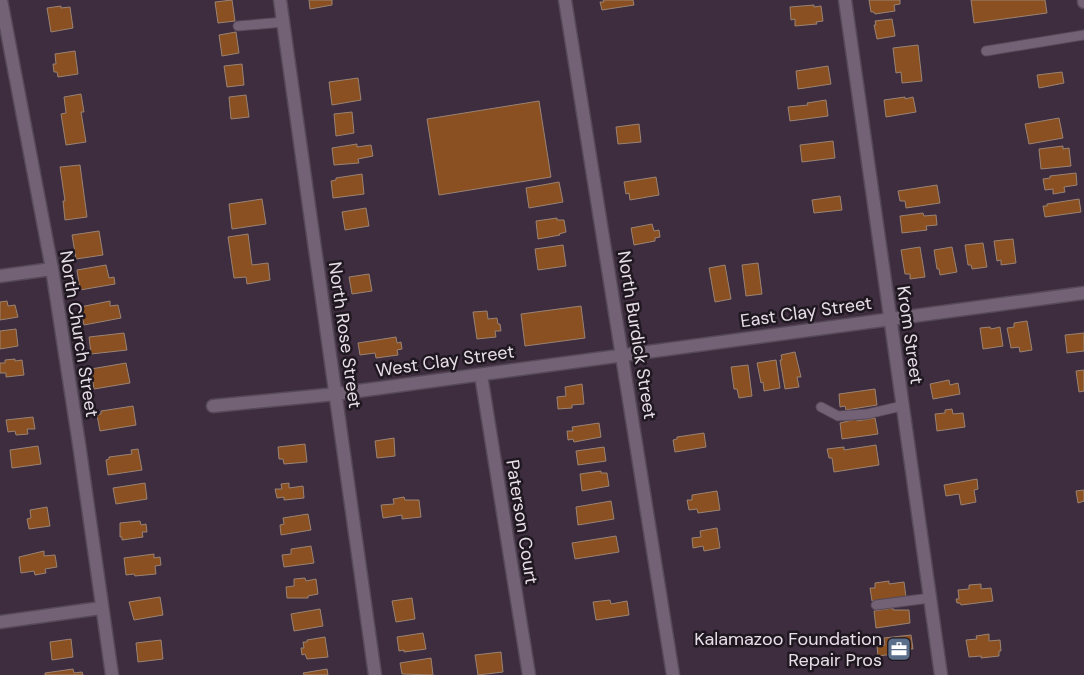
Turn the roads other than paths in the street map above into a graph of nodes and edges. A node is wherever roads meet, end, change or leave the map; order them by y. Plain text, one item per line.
1 (1, 0) edge
2 (280, 0) edge
3 (565, 0) edge
4 (845, 0) edge
5 (284, 22) junction
6 (238, 26) dead end
7 (1084, 36) edge
8 (986, 51) dead end
9 (52, 269) junction
10 (0, 276) edge
11 (1084, 294) edge
12 (890, 319) junction
13 (623, 355) junction
14 (481, 375) junction
15 (336, 394) junction
16 (213, 406) dead end
17 (902, 406) junction
18 (821, 407) dead end
19 (930, 598) junction
20 (876, 606) dead end
21 (101, 608) junction
22 (0, 622) edge
23 (112, 675) edge
24 (375, 675) edge
25 (529, 675) edge
26 (673, 675) edge
27 (941, 675) edge

1 - 9 street, North Church Street
2 - 5 street, North Rose Street
3 - 13 street, North Burdick Street
4 - 12 street, Krom Street
5 - 6 lane
5 - 15 street, North Rose Street
7 - 8 lane
9 - 10 street
9 - 21 street, North Church Street
11 - 12 street, East Clay Street
12 - 13 street, East Clay Street
12 - 17 street, Krom Street
13 - 14 street, West Clay Street
13 - 26 street, North Burdick Street
14 - 15 street, West Clay Street
14 - 25 street, Paterson Court
15 - 16 street, West Clay Street
15 - 24 street, North Rose Street
17 - 18 lane
17 - 19 street, Krom Street
19 - 20 lane
19 - 27 street, Krom Street
21 - 22 street
21 - 23 street, North Church Street

